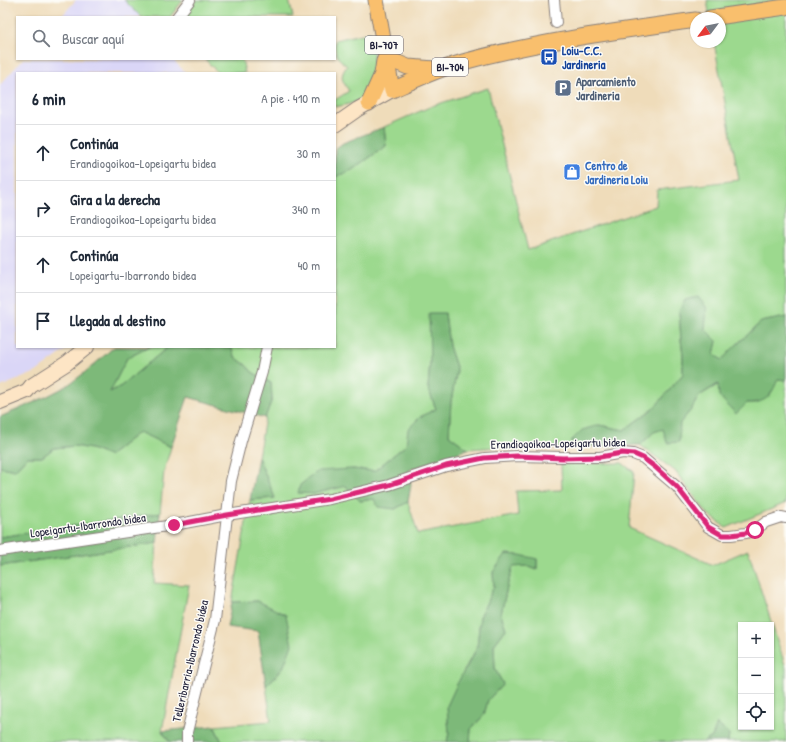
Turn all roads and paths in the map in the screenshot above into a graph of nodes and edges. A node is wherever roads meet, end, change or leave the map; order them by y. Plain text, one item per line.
1 (190, 0) edge
2 (376, 0) edge
3 (554, 0) edge
4 (786, 7) edge
5 (178, 16) edge
6 (726, 16) edge
7 (690, 21) edge
8 (556, 23) dead end
9 (386, 56) junction
10 (444, 69) junction
11 (392, 90) junction
12 (369, 103) junction
13 (336, 124) edge
14 (86, 348) edge
15 (267, 348) edge
16 (31, 386) junction
17 (0, 393) edge
18 (0, 402) edge
19 (227, 515) junction
20 (786, 518) edge
21 (0, 551) edge
22 (186, 742) edge

1 - 5 street
2 - 9 main road, BI-707
3 - 8 street
4 - 6 main road
7 - 10 main road, BI-704
9 - 10 main road
9 - 11 main road, BI-707
9 - 12 main road
10 - 11 main road, BI-704
11 - 12 main road
12 - 13 main road
14 - 16 main road
15 - 19 street, Telleribarria-Ibarrondo bidea
16 - 17 main road
16 - 18 main road
19 - 20 street, Erandiogoikoa-Lopeigartu bidea
19 - 21 street, Lopeigartu-Ibarrondo bidea
19 - 22 street, Telleribarria-Ibarrondo bidea

